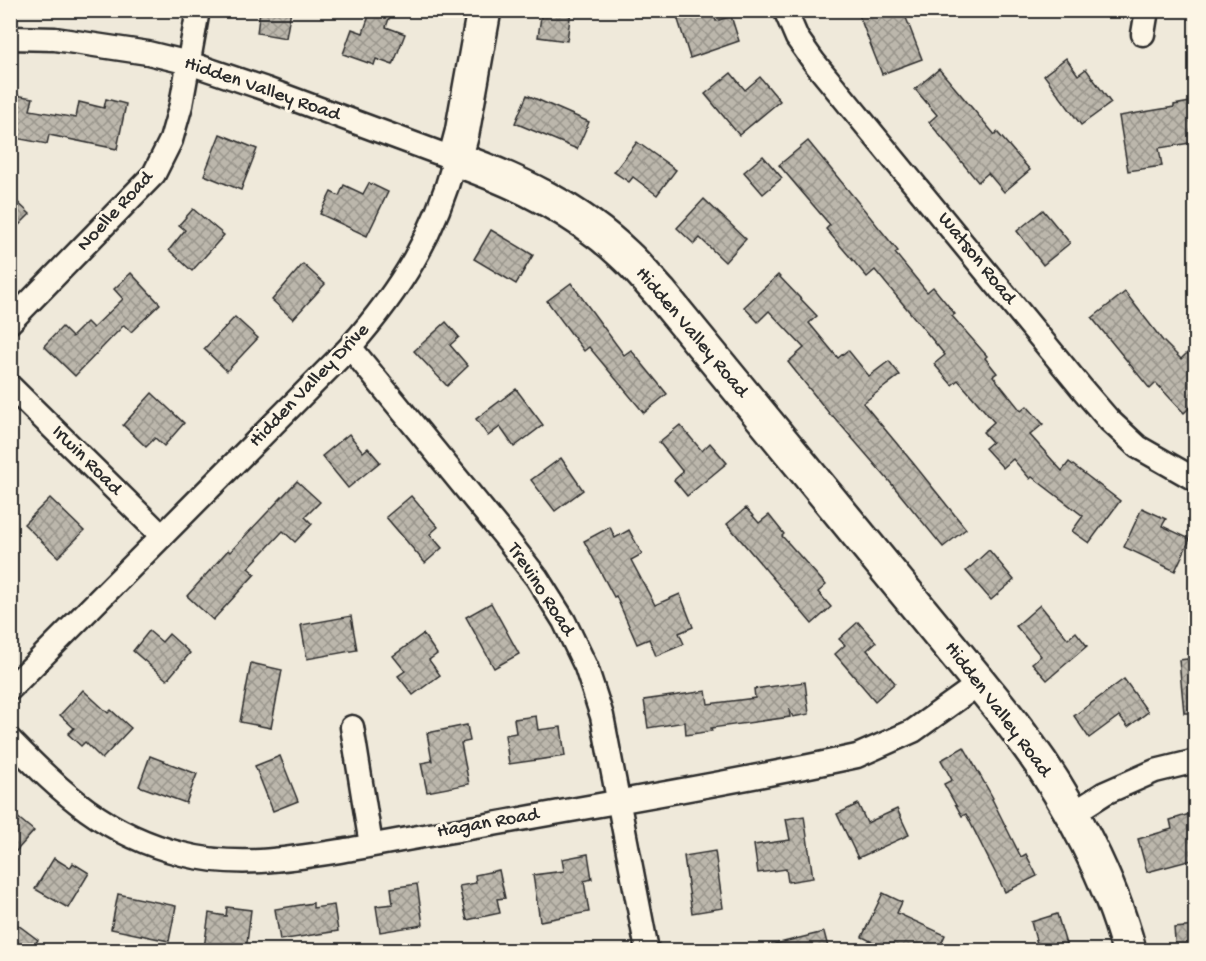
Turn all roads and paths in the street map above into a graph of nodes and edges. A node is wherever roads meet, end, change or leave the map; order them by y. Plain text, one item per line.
1 (198, 10) edge
2 (484, 10) edge
3 (786, 10) edge
4 (1147, 10) edge
5 (1143, 34) dead end
6 (10, 38) edge
7 (189, 63) junction
8 (456, 159) junction
9 (10, 322) edge
10 (350, 347) junction
11 (10, 387) edge
12 (1196, 480) edge
13 (162, 536) junction
14 (980, 683) junction
15 (10, 689) edge
16 (351, 727) dead end
17 (10, 740) edge
18 (1196, 761) edge
19 (620, 801) junction
20 (1072, 814) junction
21 (371, 845) junction
22 (647, 951) edge
23 (1129, 951) edge

1 - 7 street, Noelle Road
2 - 8 street, Hidden Valley Drive
3 - 12 street, Watson Road
4 - 5 street
6 - 7 street, Hidden Valley Road
7 - 8 street, Hidden Valley Road
7 - 9 street, Noelle Road
8 - 10 street, Hidden Valley Drive
8 - 14 street, Hidden Valley Road
10 - 13 street, Hidden Valley Drive
10 - 19 street, Trevino Road
11 - 13 street, Irwin Road
13 - 15 street, Hidden Valley Drive
14 - 19 street, Hagan Road
14 - 20 street, Hidden Valley Road
16 - 21 street
17 - 21 street, Hagan Road
18 - 20 street
19 - 21 street, Hagan Road
19 - 22 street, Trevino Road
20 - 23 street, Hidden Valley Road

